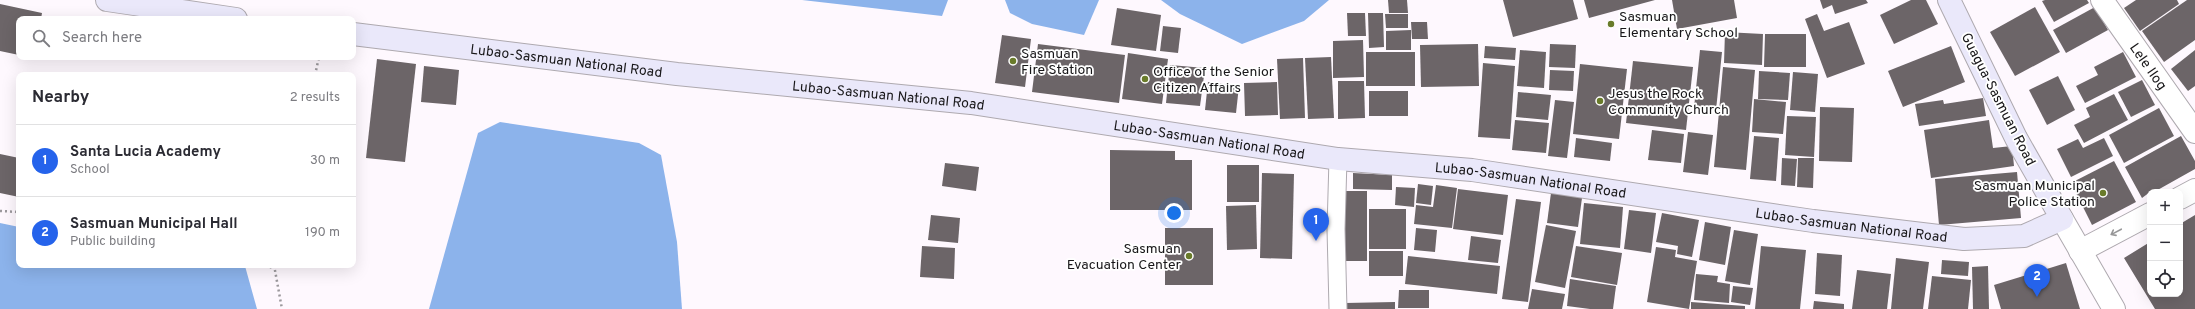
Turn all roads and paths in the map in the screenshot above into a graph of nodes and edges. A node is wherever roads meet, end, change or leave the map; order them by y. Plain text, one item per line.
1 (107, 0) edge
2 (1949, 0) edge
3 (2102, 0) edge
4 (216, 16) edge
5 (356, 34) edge
6 (318, 60) edge
7 (316, 72) edge
8 (2195, 132) edge
9 (1338, 159) junction
10 (2195, 190) edge
11 (2183, 196) edge
12 (0, 211) edge
13 (16, 212) edge
14 (2147, 216) edge
15 (2062, 219) junction
16 (2080, 251) junction
17 (273, 268) edge
18 (282, 309) edge
19 (1338, 309) edge
20 (2114, 309) edge

1 - 4 main road
2 - 15 main road, Guagua-Sasmuan Road
3 - 8 street, Lele Ilog
5 - 9 main road, Lubao-Sasmuan National Road
6 - 7 path
9 - 15 main road, Lubao-Sasmuan National Road
9 - 19 lane
10 - 11 street
12 - 13 path
14 -> 16 street
15 - 16 street
16 - 20 street
17 - 18 path

